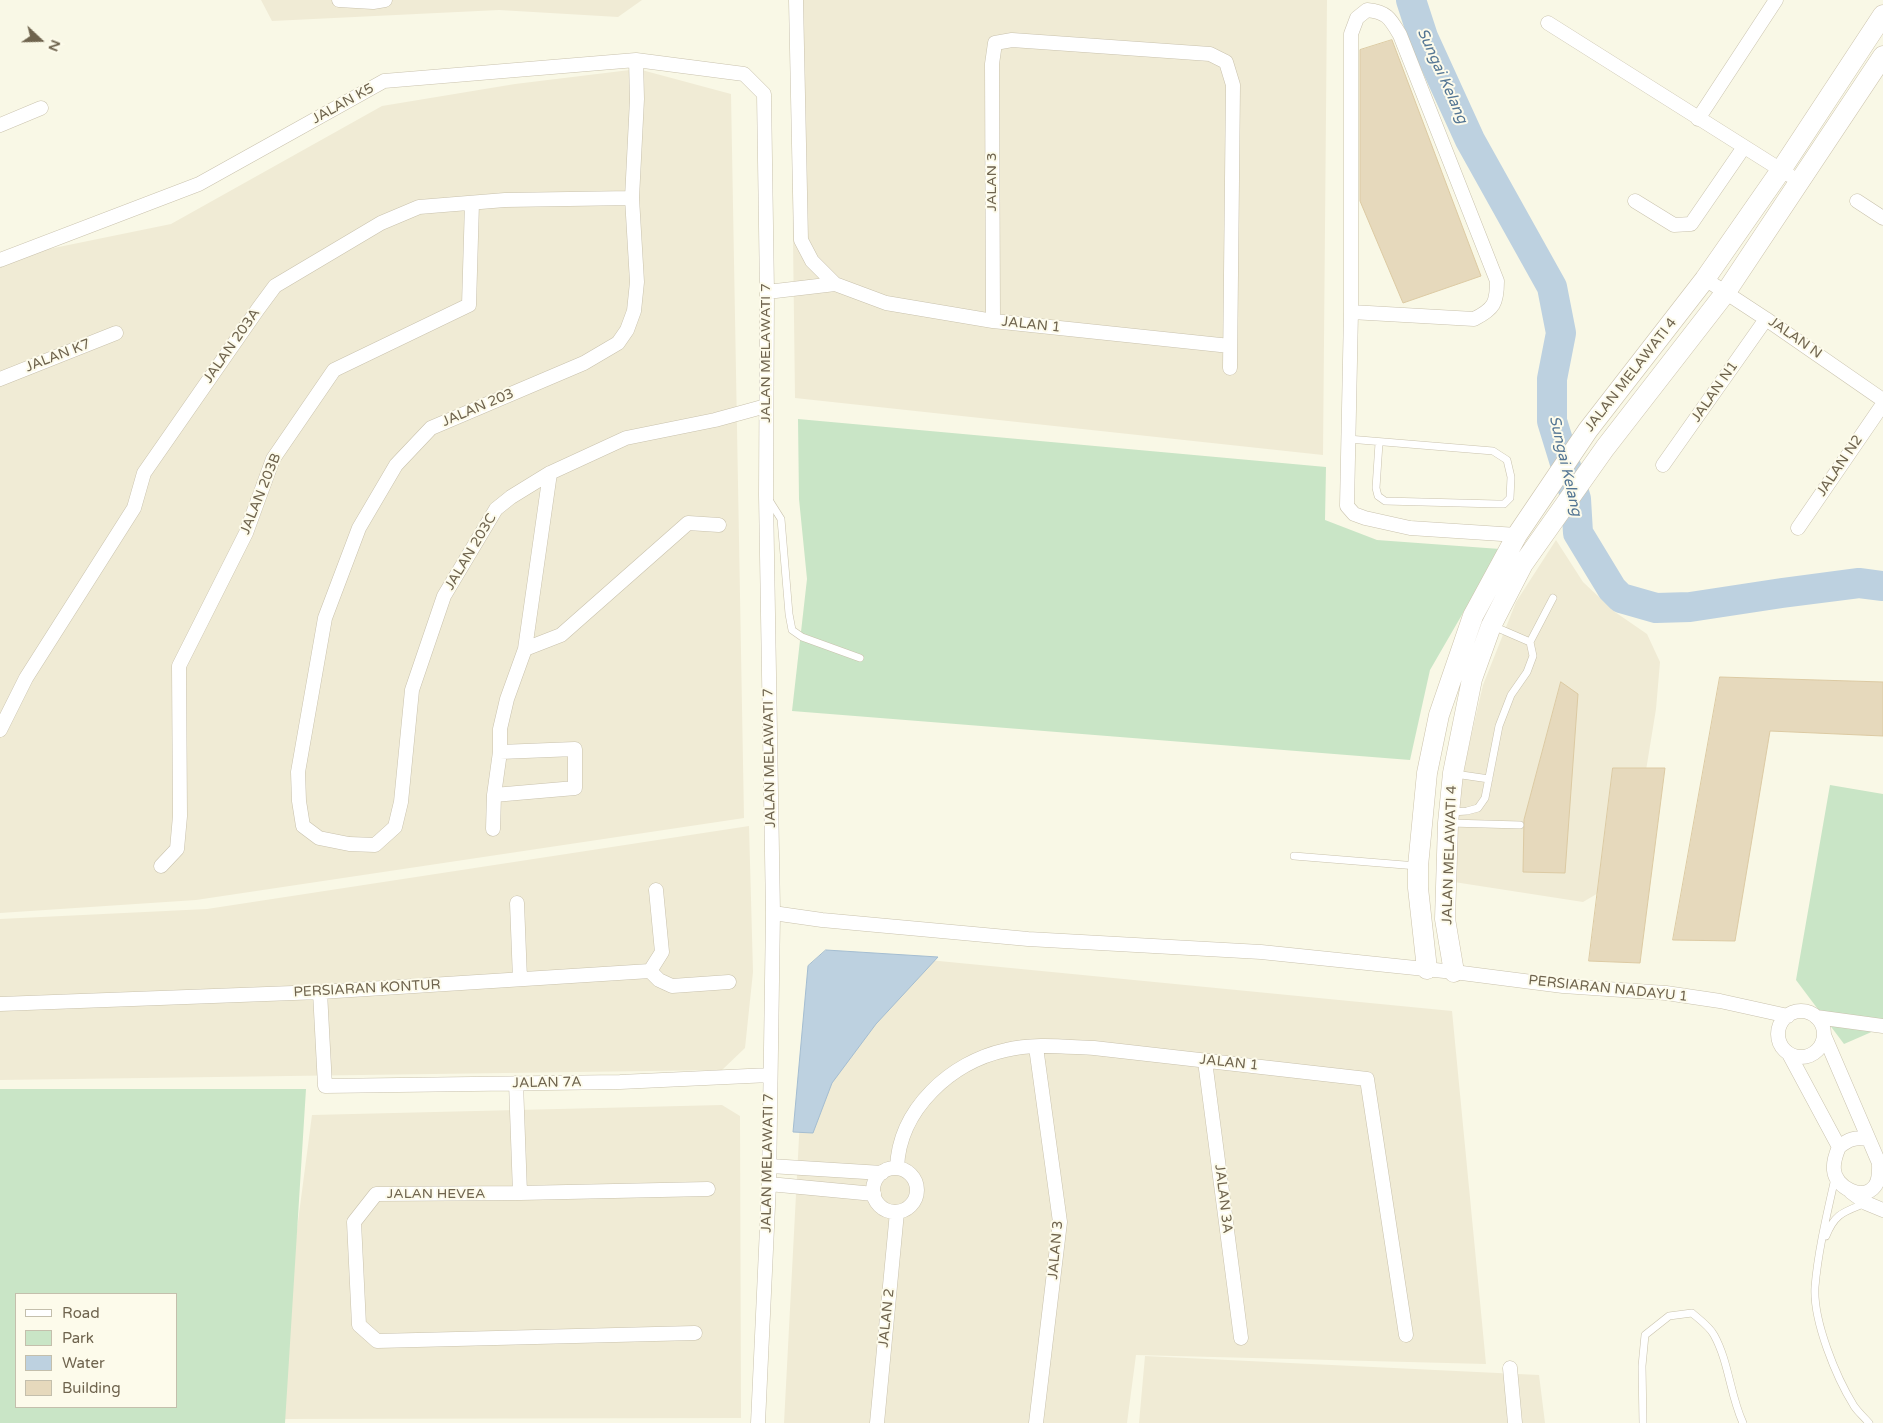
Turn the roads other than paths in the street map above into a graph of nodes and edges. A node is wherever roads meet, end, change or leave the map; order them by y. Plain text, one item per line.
1 (340, 0) edge
2 (385, 0) edge
3 (796, 0) edge
4 (1776, 0) edge
5 (1883, 15) edge
6 (1548, 23) dead end
7 (1883, 56) edge
8 (636, 60) junction
9 (764, 94) joint
10 (41, 108) dead end
11 (1698, 119) junction
12 (0, 125) edge
13 (1744, 147) junction
14 (1781, 170) junction
15 (1800, 182) junction
16 (632, 198) junction
17 (1635, 200) dead end
18 (1857, 201) dead end
19 (472, 203) junction
20 (1883, 218) edge
21 (0, 260) edge
22 (1705, 279) junction
23 (835, 284) junction
24 (767, 292) junction
25 (1726, 292) junction
26 (1351, 312) junction
27 (1766, 319) junction
28 (993, 321) junction
29 (116, 334) dead end
30 (1230, 346) junction
31 (1230, 368) dead end
32 (0, 379) edge
33 (1883, 402) edge
34 (766, 406) junction
35 (1348, 439) junction
36 (1379, 443) junction
37 (1663, 465) dead end
38 (550, 473) junction
39 (766, 495) junction
40 (719, 525) dead end
41 (1798, 528) dead end
42 (1517, 535) junction
43 (1554, 598) dead end
44 (1491, 626) junction
45 (1530, 642) junction
46 (525, 649) junction
47 (860, 658) dead end
48 (0, 730) edge
49 (500, 752) junction
50 (1453, 773) junction
51 (1489, 779) junction
52 (494, 795) junction
53 (1448, 817) junction
54 (1520, 825) dead end
55 (492, 829) dead end
56 (350, 844) joint
57 (1294, 856) dead end
58 (161, 866) dead end
59 (1418, 866) junction
60 (656, 890) dead end
61 (517, 903) dead end
62 (772, 913) junction
63 (1427, 969) junction
64 (650, 971) junction
65 (1454, 972) junction
66 (520, 979) junction
67 (729, 982) dead end
68 (320, 992) junction
69 (0, 1004) edge
70 (1788, 1016) junction
71 (1816, 1017) junction
72 (1883, 1026) edge
73 (1824, 1035) junction
74 (1036, 1047) junction
75 (1789, 1054) junction
76 (1205, 1061) junction
77 (770, 1075) junction
78 (516, 1084) junction
79 (1868, 1140) junction
80 (1839, 1147) junction
81 (770, 1166) junction
82 (897, 1168) junction
83 (1881, 1168) edge
84 (882, 1173) junction
85 (1835, 1176) junction
86 (770, 1184) junction
87 (708, 1189) dead end
88 (1849, 1190) junction
89 (520, 1193) junction
90 (874, 1194) junction
91 (1866, 1203) junction
92 (1883, 1210) edge
93 (897, 1212) junction
94 (1820, 1253) junction
95 (695, 1333) dead end
96 (1406, 1335) dead end
97 (1241, 1338) dead end
98 (1510, 1368) dead end
99 (758, 1423) edge
100 (877, 1423) edge
101 (1036, 1423) edge
102 (1515, 1423) edge
103 (1643, 1423) edge
104 (1743, 1423) edge
105 (1869, 1423) edge

1 - 2 street
3 - 23 street
4 - 11 street
5 - 14 street, JALAN MELAWATI 4
6 - 11 street
7 - 15 street, JALAN MELAWATI 4
8 - 9 street, JALAN K5
8 - 16 street, JALAN 203
8 - 21 street, JALAN K5
9 - 24 street, JALAN MELAWATI 7
10 - 12 street
11 - 13 street
13 - 14 street
13 - 17 street
14 - 15 street
14 - 22 street, JALAN MELAWATI 4
15 - 25 street, JALAN MELAWATI 4
16 - 19 street, JALAN 203A
16 - 56 street, JALAN 203
18 - 20 street
19 - 48 street, JALAN 203A
19 - 58 street, JALAN 203B
22 - 25 street, JALAN N
22 - 42 street, JALAN MELAWATI 4
23 - 24 street
23 - 28 street, JALAN 1
24 - 34 street, JALAN MELAWATI 7
25 - 27 street, JALAN N
25 - 44 street, JALAN MELAWATI 4
26 - 26 street
26 - 35 street
27 - 33 street, JALAN N
27 - 37 street, JALAN N1
28 - 30 street, JALAN 1
28 - 30 street, JALAN 3
29 - 32 street, JALAN K7
30 - 31 street
33 - 41 street, JALAN N2
34 - 38 street, JALAN 203C
34 - 39 street, JALAN MELAWATI 7
35 - 36 lane
35 - 42 street
36 - 36 lane
38 - 46 street
38 - 56 street, JALAN 203C
39 - 47 lane
39 - 62 street, JALAN MELAWATI 7
40 - 46 street
42 - 59 street, JALAN MELAWATI 4
43 - 45 lane
44 - 45 lane
44 - 50 street, JALAN MELAWATI 4
45 - 51 lane
46 - 49 street
49 - 52 street
49 - 52 street
50 - 51 lane
50 - 53 street, JALAN MELAWATI 4
51 - 53 lane
52 - 55 street
53 - 54 lane
53 - 65 street, JALAN MELAWATI 4
57 - 59 lane
59 - 63 street, JALAN MELAWATI 4
60 - 64 street
61 - 66 street
62 - 63 street, PERSIARAN NADAYU 1
62 - 77 street, JALAN MELAWATI 7
63 - 65 street, PERSIARAN NADAYU 1
64 - 66 street, PERSIARAN KONTUR
64 - 67 street
65 - 70 street, PERSIARAN NADAYU 1
66 - 68 street, PERSIARAN KONTUR
68 - 69 street, PERSIARAN KONTUR
68 - 78 street, JALAN 7A
70 - 71 street
70 - 75 street
71 - 72 street
71 - 73 street
73 - 75 street
73 - 79 street
74 - 76 street, JALAN 1
74 - 82 street, JALAN 1
74 - 101 street, JALAN 3
75 - 80 street
76 - 96 street, JALAN 1
76 - 97 street, JALAN 3A
77 - 78 street, JALAN 7A
77 - 81 street, JALAN MELAWATI 7
78 - 89 street
79 - 80 street
79 - 83 street
80 - 85 street
81 - 84 street
81 - 86 street, JALAN MELAWATI 7
82 - 84 street
82 - 93 street
83 - 88 street
84 - 90 street
85 - 88 street
85 - 94 lane
86 - 90 street
86 - 99 street, JALAN MELAWATI 7
87 - 89 street, JALAN HEVEA
88 - 91 street
89 - 95 street, JALAN HEVEA
90 - 93 street
91 - 92 street
91 - 94 lane
93 - 100 street, JALAN 2
94 - 105 lane
98 - 102 street
103 - 104 lane

